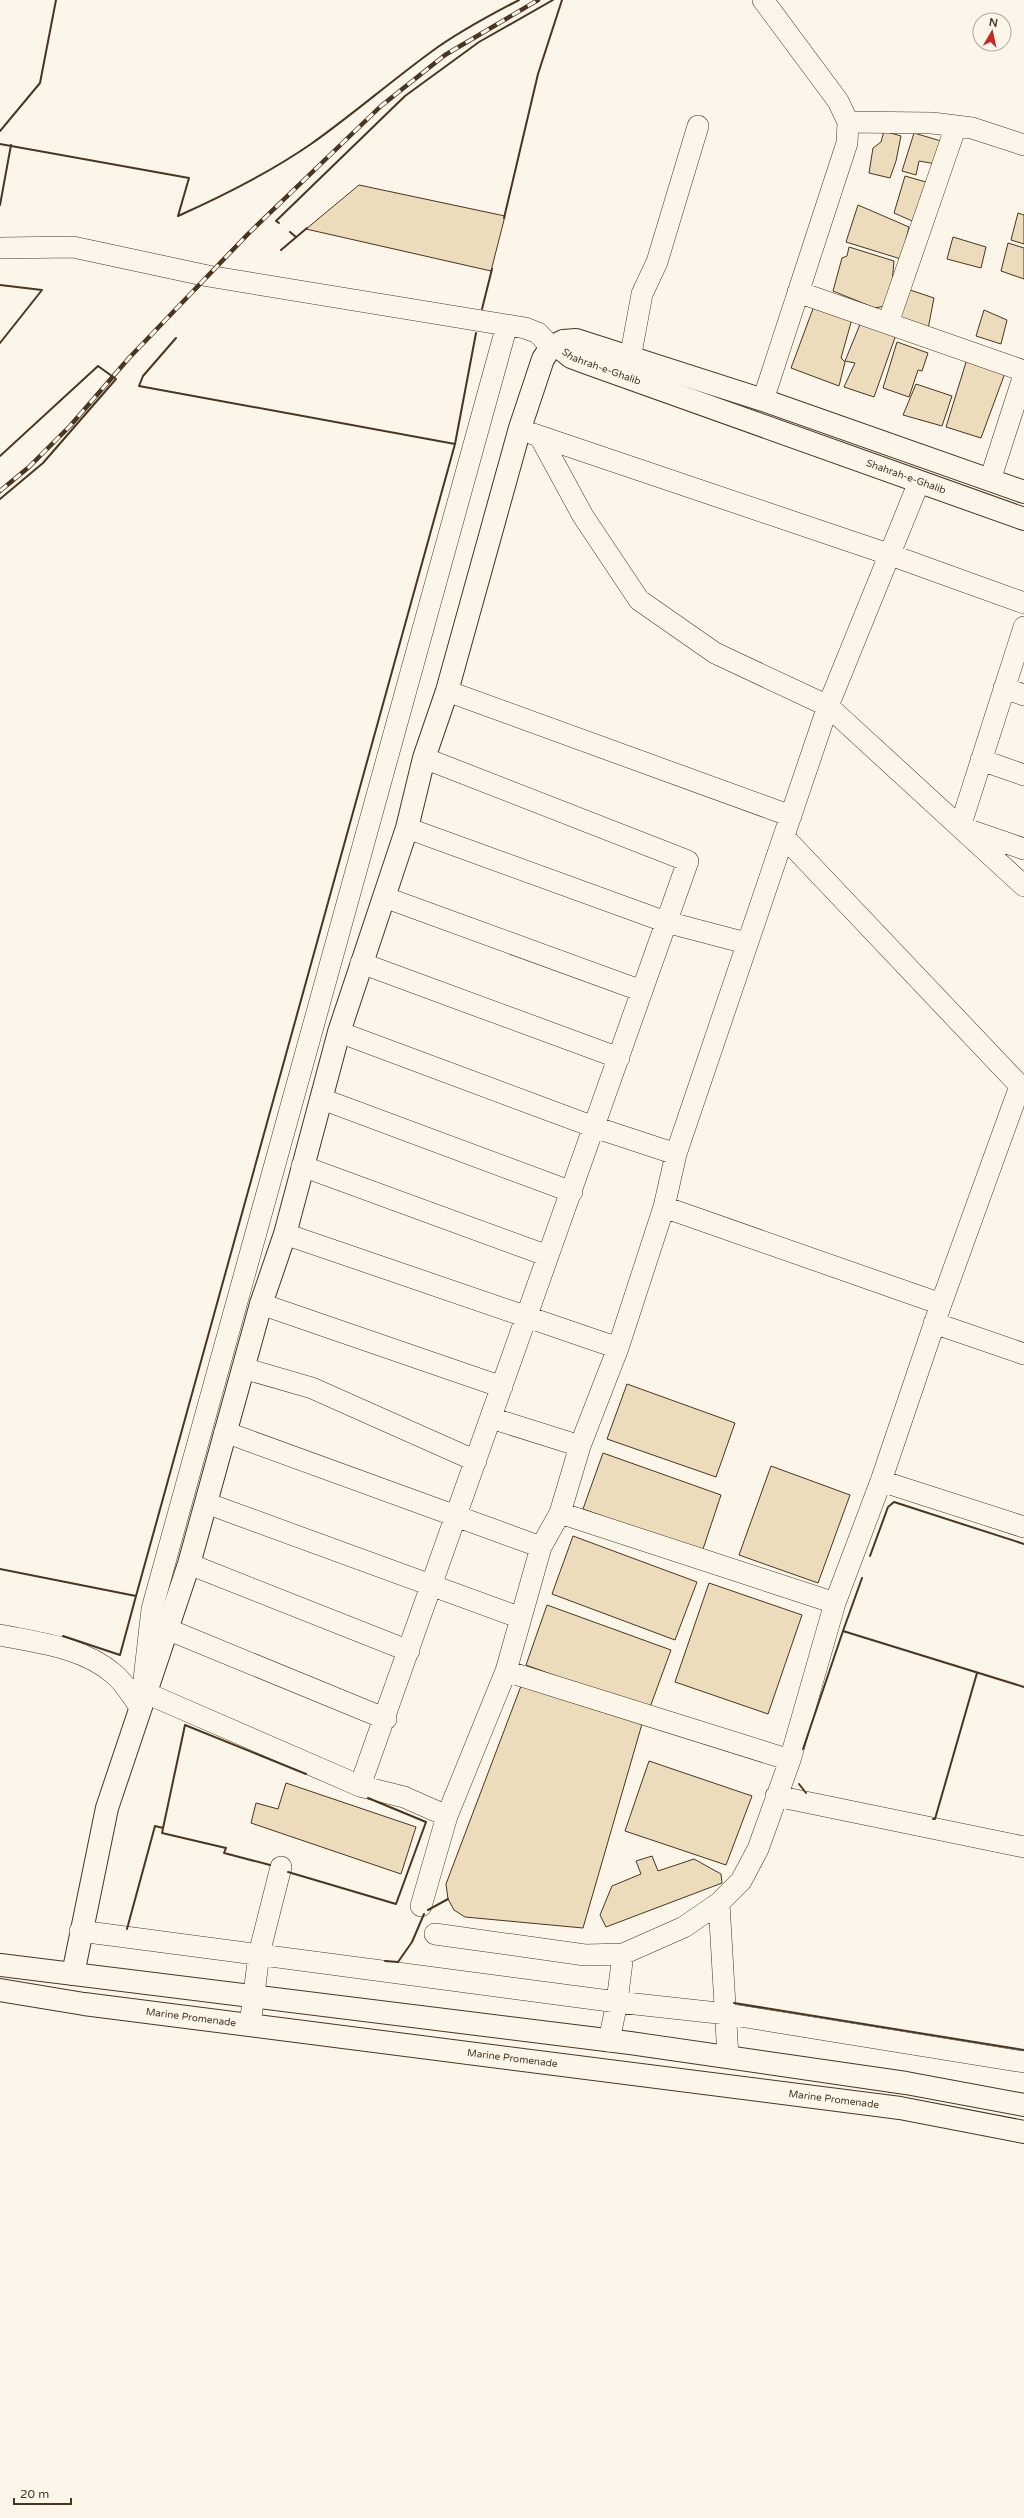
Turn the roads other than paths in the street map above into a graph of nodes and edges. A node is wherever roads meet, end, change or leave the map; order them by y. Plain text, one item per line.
1 (763, 0) edge
2 (848, 122) junction
3 (698, 126) dead end
4 (956, 126) junction
5 (1024, 145) edge
6 (0, 248) edge
7 (798, 292) junction
8 (888, 323) junction
9 (507, 325) junction
10 (553, 346) junction
11 (628, 368) junction
12 (1024, 371) edge
13 (1024, 375) edge
14 (763, 400) junction
15 (520, 428) junction
16 (540, 437) junction
17 (990, 480) junction
18 (919, 482) junction
19 (1024, 492) edge
20 (1024, 519) edge
21 (888, 554) junction
22 (1024, 602) edge
23 (1024, 627) edge
24 (1004, 688) junction
25 (447, 691) junction
26 (1024, 695) edge
27 (828, 706) junction
28 (424, 758) junction
29 (981, 760) junction
30 (1024, 775) edge
31 (792, 816) junction
32 (960, 827) junction
33 (407, 828) junction
34 (784, 837) junction
35 (1024, 849) edge
36 (1024, 886) edge
37 (384, 897) junction
38 (666, 922) junction
39 (746, 944) junction
40 (360, 963) junction
41 (642, 991) junction
42 (339, 1032) junction
43 (618, 1058) junction
44 (1022, 1088) edge
45 (322, 1099) junction
46 (594, 1128) junction
47 (676, 1154) junction
48 (302, 1166) junction
49 (572, 1192) junction
50 (664, 1207) junction
51 (285, 1234) junction
52 (548, 1256) junction
53 (261, 1304) junction
54 (937, 1314) junction
55 (527, 1318) junction
56 (618, 1348) junction
57 (1024, 1354) edge
58 (243, 1368) junction
59 (502, 1387) junction
60 (491, 1418) junction
61 (226, 1432) junction
62 (580, 1446) junction
63 (476, 1461) junction
64 (881, 1481) junction
65 (206, 1503) junction
66 (560, 1513) junction
67 (457, 1517) junction
68 (1024, 1528) edge
69 (541, 1547) junction
70 (189, 1564) junction
71 (433, 1585) junction
72 (835, 1603) junction
73 (521, 1618) junction
74 (167, 1629) junction
75 (0, 1635) edge
76 (409, 1651) junction
77 (506, 1671) junction
78 (143, 1701) junction
79 (386, 1719) junction
80 (790, 1760) junction
81 (360, 1786) junction
82 (776, 1796) junction
83 (447, 1816) junction
84 (1024, 1847) edge
85 (281, 1867) dead end
86 (719, 1903) junction
87 (421, 1906) dead end
88 (80, 1931) junction
89 (435, 1934) dead end
90 (259, 1954) junction
91 (623, 1954) junction
92 (0, 1965) edge
93 (73, 1974) junction
94 (0, 1990) edge
95 (253, 1997) junction
96 (617, 2002) junction
97 (727, 2014) junction
98 (250, 2025) junction
99 (609, 2041) junction
100 (728, 2058) junction
101 (1024, 2062) edge
102 (1024, 2105) edge
103 (1024, 2132) edge

1 - 2 street
2 - 4 street
2 - 7 street
3 - 11 street
4 - 5 street
4 - 8 street
6 - 9 street
7 - 8 street
7 - 14 street
8 - 12 street
9 - 10 street
9 - 78 street
10 - 11 main road, Shahrah-e-Ghalib
10 - 15 main road
11 - 14 main road, Shahrah-e-Ghalib
11 - 18 main road, Shahrah-e-Ghalib
13 - 17 street
14 - 17 main road, Shahrah-e-Ghalib
15 - 16 street
15 - 25 main road
16 - 21 street
16 - 27 street
17 - 19 main road, Shahrah-e-Ghalib
18 - 20 main road, Shahrah-e-Ghalib
18 - 21 street
21 - 22 street
21 - 27 street
23 - 24 street
24 - 26 street
24 - 29 street
25 - 28 main road
25 - 31 street
27 - 31 street
27 - 32 street
28 - 33 main road
28 - 38 street
29 - 30 street
29 - 32 street
31 - 34 street
32 - 35 street
32 - 36 street
33 - 37 main road
33 - 38 street
34 - 39 street
34 - 44 street
37 - 40 main road
37 - 41 street
38 - 39 street
38 - 41 street
39 - 47 street
40 - 42 main road
40 - 43 street
41 - 43 street
42 - 45 main road
42 - 46 street
43 - 46 street
44 - 54 street
45 - 48 main road
45 - 49 street
46 - 47 street
46 - 49 street
47 - 50 street
48 - 51 main road
48 - 52 street
49 - 52 street
50 - 54 street
50 - 56 street
51 - 53 main road
51 - 55 street
52 - 55 street
53 - 58 main road
53 - 59 street
54 - 57 street
54 - 64 street
55 - 56 street
55 - 59 street
56 - 62 street
58 - 61 main road
58 - 63 street
59 - 60 street
60 - 62 street
60 - 63 street
61 - 65 main road
61 - 67 street
62 - 66 street
63 - 67 street
64 - 68 street
64 - 72 street
65 - 70 main road
65 - 71 street
66 - 69 street
66 - 72 street
67 - 69 street
67 - 71 street
69 - 73 street
70 - 74 main road
70 - 76 street
71 - 73 street
71 - 76 street
72 - 80 street
73 - 77 street
74 - 78 main road
74 - 79 street
75 - 78 street
76 - 79 street
77 - 80 street
77 - 83 street
78 - 81 street
78 - 88 main road
79 - 81 street
80 - 82 street
81 - 83 street
82 - 84 street
82 - 86 street
83 - 87 street
85 - 90 street
86 - 91 street
86 - 97 street
88 - 90 street
88 - 93 main road
89 - 91 street
90 - 95 street
90 - 96 street
91 - 96 street
92 - 93 main road
93 - 95 main road
94 - 98 main road, Marine Promenade
95 - 98 street
95 - 99 main road
96 - 97 street
96 - 99 street
97 - 100 street
97 - 101 street
98 - 103 main road, Marine Promenade
99 - 100 main road
100 - 102 main road

